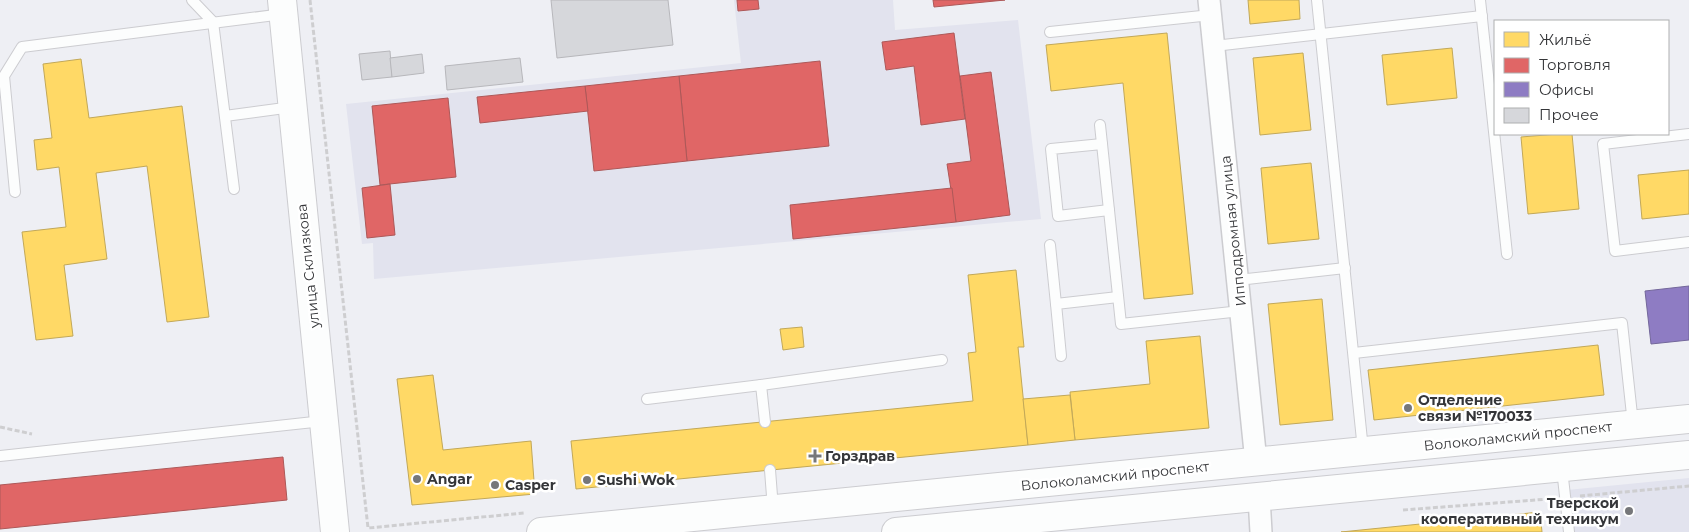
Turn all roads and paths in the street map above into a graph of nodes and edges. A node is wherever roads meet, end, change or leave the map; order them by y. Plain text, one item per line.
1 (192, 0) edge
2 (310, 0) edge
3 (1318, 0) edge
4 (1480, 0) edge
5 (283, 7) edge
6 (1210, 8) edge
7 (1482, 16) junction
8 (213, 22) junction
9 (1050, 32) dead end
10 (1321, 34) junction
11 (1214, 46) junction
12 (293, 107) junction
13 (225, 116) junction
14 (1100, 125) dead end
15 (1494, 130) edge
16 (1689, 134) edge
17 (1494, 135) edge
18 (1102, 144) junction
19 (234, 189) dead end
20 (15, 192) dead end
21 (1109, 210) junction
22 (1689, 242) edge
23 (1050, 244) dead end
24 (1507, 254) dead end
25 (1345, 268) junction
26 (1238, 280) junction
27 (1118, 297) junction
28 (1056, 304) junction
29 (1241, 311) junction
30 (1354, 353) junction
31 (1062, 356) dead end
32 (942, 360) dead end
33 (761, 385) junction
34 (647, 399) dead end
35 (1689, 419) edge
36 (324, 421) junction
37 (765, 422) dead end
38 (1634, 425) junction
39 (1363, 451) junction
40 (1689, 455) edge
41 (0, 456) edge
42 (1256, 462) junction
43 (1562, 468) junction
44 (770, 470) dead end
45 (1689, 486) edge
46 (1260, 497) junction
47 (1566, 498) junction
48 (773, 509) junction
49 (1398, 511) dead end
50 (368, 528) dead end
51 (335, 532) edge
52 (542, 532) edge
53 (896, 532) edge
54 (1261, 532) edge
55 (1569, 532) edge

1 - 8 lane
2 - 50 path
3 - 10 lane
4 - 7 lane
5 - 8 lane
5 - 12 main road, улица Склизкова
6 - 9 lane
6 - 11 street, Ипподромная улица
7 - 10 lane
7 - 15 lane
8 - 13 lane
8 - 20 lane
10 - 11 lane
10 - 25 lane
11 - 26 street, Ипподромная улица
12 - 13 lane
12 - 36 main road, улица Склизкова
13 - 19 lane
14 - 18 lane
16 - 22 lane
17 - 24 lane
18 - 21 lane
18 - 21 lane
21 - 27 lane
23 - 28 lane
25 - 26 lane
25 - 30 lane
26 - 29 street, Ипподромная улица
27 - 28 lane
27 - 29 lane
28 - 31 lane
29 - 42 street, Ипподромная улица
30 - 38 lane
30 - 39 lane
32 - 33 lane
33 - 34 lane
33 - 37 lane
35 - 38 main road, Волоколамский проспект
36 - 41 lane
36 - 51 main road, улица Склизкова
38 - 39 main road, Волоколамский проспект
39 - 42 main road, Волоколамский проспект
40 - 43 main road
42 - 48 main road, Волоколамский проспект
43 - 46 main road
43 - 47 lane
44 - 48 lane
45 - 47 path
46 - 53 main road
46 - 54 street
47 - 49 path
47 - 55 lane
48 - 52 main road, Волоколамский проспект

